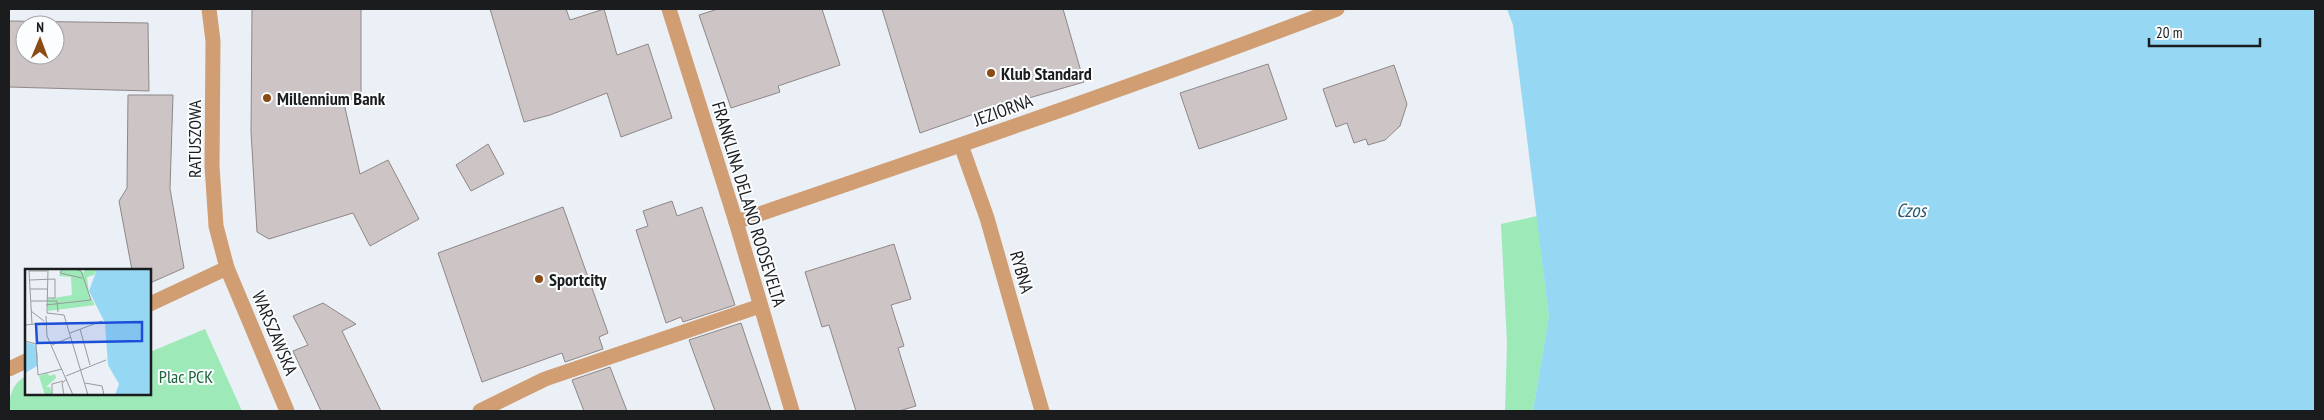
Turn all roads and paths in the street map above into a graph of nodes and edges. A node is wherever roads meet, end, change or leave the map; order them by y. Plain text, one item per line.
1 (209, 9) edge
2 (669, 9) edge
3 (1337, 9) edge
4 (962, 145) junction
5 (736, 222) junction
6 (227, 268) junction
7 (151, 304) edge
8 (760, 306) junction
9 (25, 361) edge
10 (9, 369) edge
11 (288, 411) edge
12 (480, 411) edge
13 (792, 411) edge
14 (1042, 411) edge

1 - 6 street, RATUSZOWA
2 - 5 street, FRANKLINA DELANO ROOSEVELTA
3 - 4 street, JEZIORNA
4 - 5 street, JEZIORNA
4 - 14 street, RYBNA
5 - 8 street, FRANKLINA DELANO ROOSEVELTA
6 - 7 street
6 - 11 street, WARSZAWSKA
8 - 12 street
8 - 13 street, FRANKLINA DELANO ROOSEVELTA
9 - 10 street

